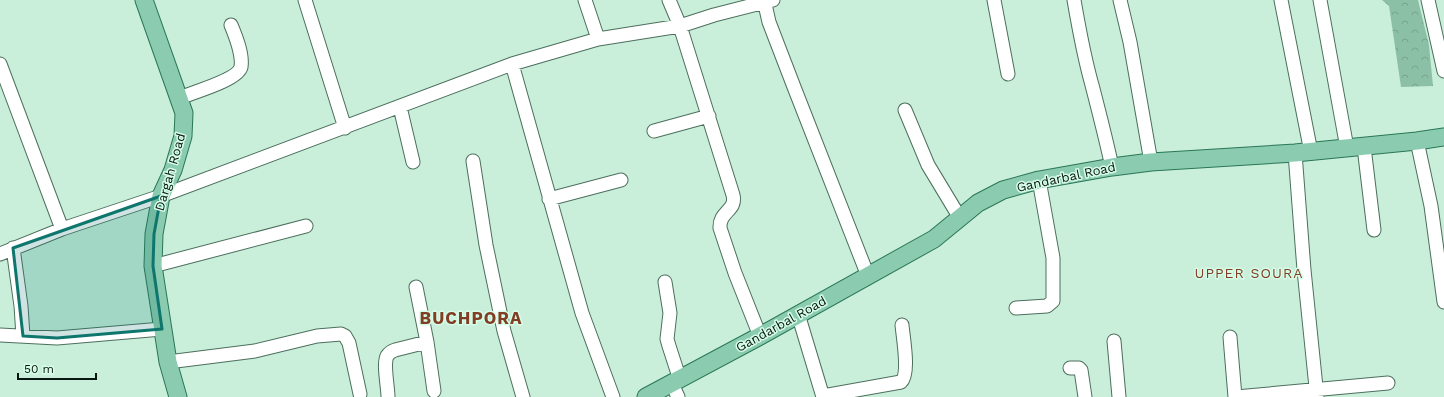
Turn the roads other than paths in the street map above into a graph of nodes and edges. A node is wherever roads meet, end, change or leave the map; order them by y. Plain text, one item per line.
1 (144, 0) edge
2 (305, 0) edge
3 (585, 0) edge
4 (669, 0) edge
5 (994, 0) edge
6 (1074, 0) edge
7 (1120, 0) edge
8 (1281, 0) edge
9 (1320, 0) edge
10 (1428, 0) edge
11 (767, 1) edge
12 (231, 25) dead end
13 (680, 26) junction
14 (598, 39) junction
15 (0, 64) edge
16 (512, 64) junction
17 (1444, 71) edge
18 (1008, 74) dead end
19 (179, 98) junction
20 (400, 107) junction
21 (905, 110) dead end
22 (709, 116) junction
23 (345, 128) junction
24 (654, 131) dead end
25 (1444, 137) edge
26 (1417, 141) junction
27 (1364, 146) junction
28 (1347, 148) junction
29 (1303, 152) junction
30 (473, 161) dead end
31 (413, 162) dead end
32 (1151, 162) junction
33 (1112, 167) junction
34 (621, 180) dead end
35 (1040, 180) junction
36 (161, 196) junction
37 (549, 200) junction
38 (960, 218) junction
39 (306, 226) dead end
40 (62, 229) junction
41 (1374, 230) dead end
42 (13, 248) junction
43 (0, 254) edge
44 (153, 266) junction
45 (868, 276) junction
46 (665, 282) dead end
47 (416, 287) dead end
48 (1444, 301) edge
49 (1016, 308) dead end
50 (798, 314) junction
51 (902, 325) dead end
52 (162, 329) junction
53 (0, 335) edge
54 (23, 336) junction
55 (760, 336) junction
56 (1230, 337) dead end
57 (1114, 341) dead end
58 (428, 342) junction
59 (168, 362) junction
60 (1070, 368) dead end
61 (1388, 383) dead end
62 (677, 387) edge
63 (434, 391) dead end
64 (1316, 393) edge
65 (360, 394) dead end
66 (178, 397) edge
67 (388, 397) edge
68 (523, 397) edge
69 (613, 397) edge
70 (646, 397) edge
71 (823, 397) edge
72 (1085, 397) edge
73 (1119, 397) edge
74 (1235, 397) edge

1 - 19 main road, Dargah Road
2 - 23 street
3 - 14 street
4 - 13 street
5 - 18 street
6 - 33 street
7 - 32 street
8 - 29 street
9 - 28 street
10 - 17 street
11 - 13 street
11 - 45 street
12 - 19 street
13 - 14 street
13 - 22 street
14 - 16 street
15 - 40 street
16 - 20 street
16 - 37 street
19 - 36 main road, Dargah Road
20 - 23 street
20 - 31 street
21 - 38 street
22 - 24 street
22 - 55 street
23 - 36 street
25 - 26 main road, Gandarbal Road
26 - 27 main road, Gandarbal Road
26 - 48 street
27 - 28 main road, Gandarbal Road
27 - 41 street
28 - 29 main road, Gandarbal Road
29 - 32 main road, Gandarbal Road
29 - 64 street
30 - 68 street
32 - 33 main road, Gandarbal Road
33 - 35 main road, Gandarbal Road
34 - 37 street
35 - 38 main road, Gandarbal Road
35 - 49 street
36 - 40 street
36 - 44 main road, Dargah Road
37 - 69 street
38 - 45 main road, Gandarbal Road
39 - 44 street
40 - 42 street
42 - 43 street
42 - 54 street
44 - 52 main road, Dargah Road
45 - 50 main road, Gandarbal Road
46 - 62 street
47 - 58 street
50 - 55 main road, Gandarbal Road
50 - 71 street
51 - 71 street
52 - 54 street
52 - 59 main road, Dargah Road
53 - 54 street
55 - 62 main road, Gandarbal Road
56 - 74 street
57 - 73 street
58 - 63 street
58 - 67 street
59 - 65 street
59 - 66 main road, Dargah Road
60 - 72 street
61 - 64 street
62 - 70 main road, Gandarbal Road
64 - 74 street

